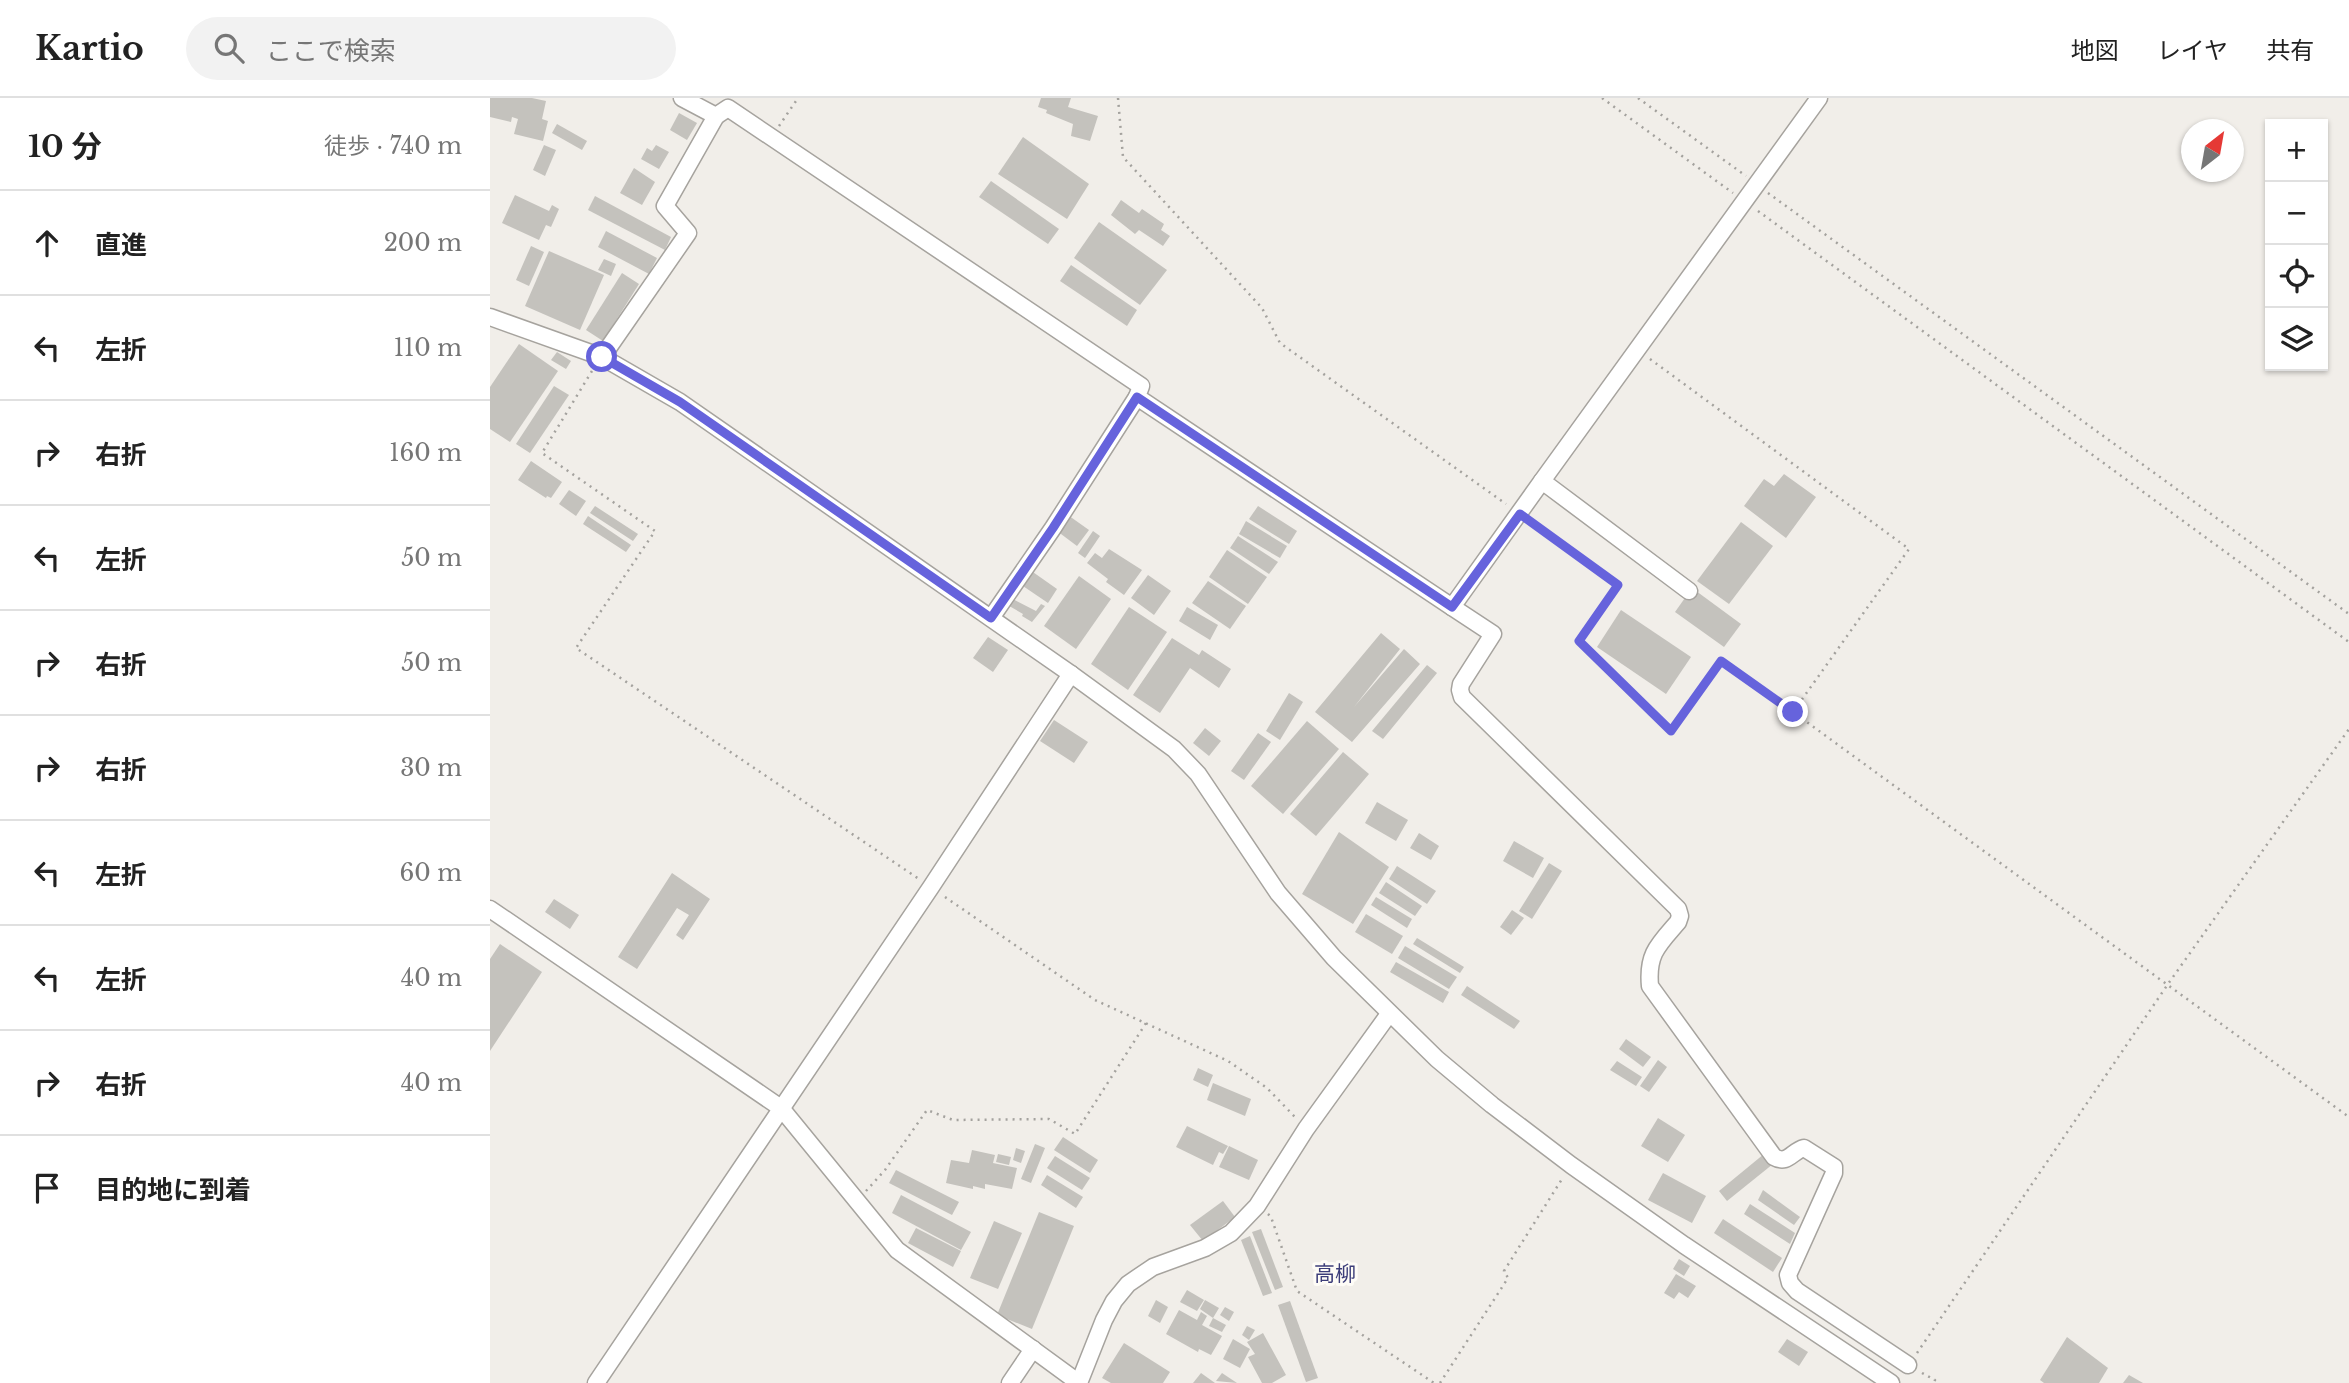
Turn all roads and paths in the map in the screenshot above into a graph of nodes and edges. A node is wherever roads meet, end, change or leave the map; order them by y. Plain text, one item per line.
1 (682, 98) edge
2 (798, 98) edge
3 (1118, 98) edge
4 (1602, 98) edge
5 (1638, 98) edge
6 (1819, 98) edge
7 (716, 116) junction
8 (771, 137) junction
9 (1756, 184) junction
10 (1744, 201) junction
11 (490, 317) edge
12 (1636, 348) junction
13 (602, 357) junction
14 (1137, 397) junction
15 (1542, 481) junction
16 (1520, 514) junction
17 (1689, 591) dead end
18 (1452, 607) junction
19 (2349, 614) edge
20 (991, 618) junction
21 (2349, 642) edge
22 (1071, 674) junction
23 (1793, 712) junction
24 (2349, 729) edge
25 (931, 887) junction
26 (490, 909) edge
27 (2168, 984) junction
28 (1389, 1014) junction
29 (1146, 1023) junction
30 (781, 1108) junction
31 (2349, 1117) edge
32 (1306, 1129) junction
33 (1571, 1165) junction
34 (857, 1201) junction
35 (1257, 1206) junction
36 (1033, 1349) junction
37 (1908, 1366) junction
38 (596, 1383) edge
39 (1010, 1383) edge
40 (1079, 1383) edge
41 (1433, 1383) edge
42 (1440, 1383) edge
43 (1891, 1383) edge
44 (1934, 1383) edge

1 - 7 street
2 - 8 path
3 - 16 path
4 - 10 path
5 - 9 path
6 - 9 street
7 - 8 street
7 - 13 street
8 - 14 street
9 - 10 street
9 - 19 path
10 - 12 street
10 - 21 path
11 - 13 street
12 - 15 street
12 - 23 path
13 - 20 street
13 - 25 path
14 - 18 street
14 - 20 street
15 - 16 street
15 - 17 street
16 - 18 street
16 - 23 path
18 - 37 street
20 - 22 street
22 - 25 street
22 - 28 street
23 - 27 path
24 - 27 path
25 - 29 path
25 - 30 street
26 - 30 street
27 - 31 path
27 - 37 path
28 - 32 street
28 - 33 street
29 - 32 path
29 - 34 path
30 - 34 street
30 - 38 street
32 - 35 street
33 - 42 path
33 - 43 street
34 - 36 street
35 - 40 street
35 - 41 path
36 - 39 street
36 - 40 street
37 - 44 path

